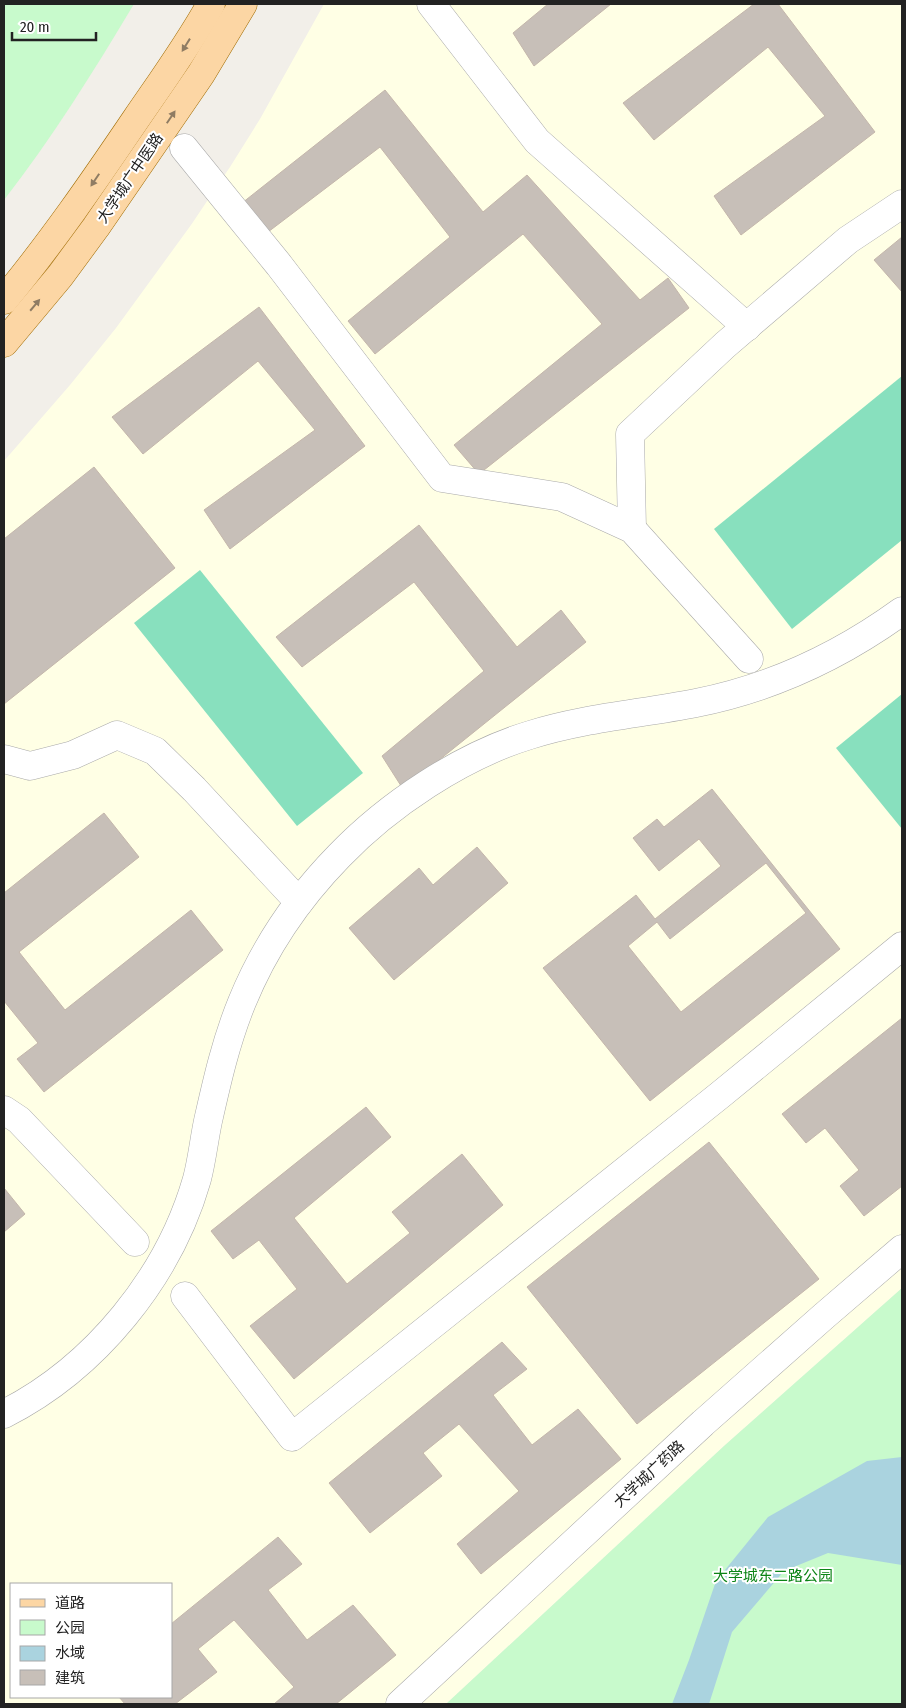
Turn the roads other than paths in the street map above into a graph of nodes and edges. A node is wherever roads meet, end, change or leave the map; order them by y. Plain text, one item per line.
1 (211, 4) edge
2 (243, 4) edge
3 (431, 4) edge
4 (184, 148) dead end
5 (902, 204) edge
6 (4, 300) edge
7 (747, 327) junction
8 (4, 343) edge
9 (632, 529) junction
10 (902, 611) edge
11 (749, 659) dead end
12 (4, 759) edge
13 (299, 902) junction
14 (902, 946) edge
15 (4, 1110) edge
16 (135, 1242) dead end
17 (902, 1248) edge
18 (185, 1296) dead end
19 (4, 1414) edge
20 (400, 1704) edge

1 -> 6 main road, 大学城广中医路
8 -> 2 main road, 大学城广中医路
3 - 7 lane
4 - 9 lane
5 - 7 lane
7 - 9 lane
9 - 11 lane
10 - 13 lane
12 - 13 lane
13 - 19 lane
14 - 18 lane
15 - 16 lane
17 - 20 lane, 大学城广药路

